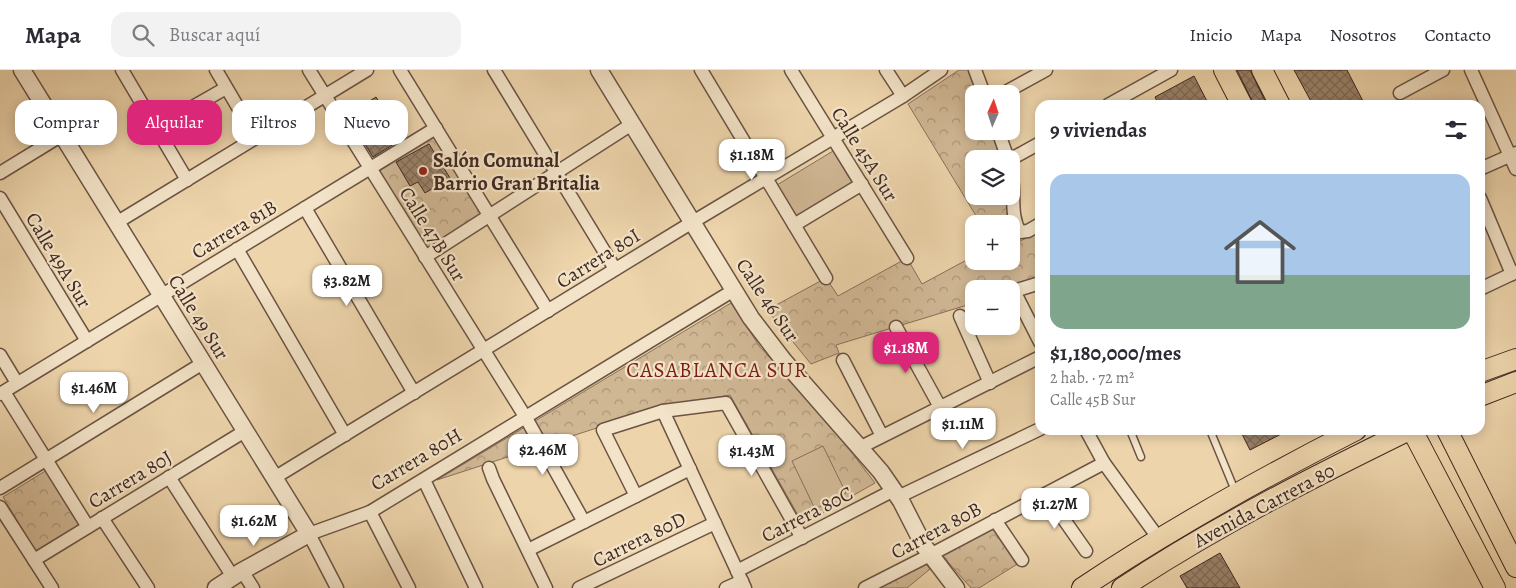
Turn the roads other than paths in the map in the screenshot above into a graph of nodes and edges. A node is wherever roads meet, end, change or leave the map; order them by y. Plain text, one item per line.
1 (22, 70) edge
2 (122, 70) edge
3 (216, 70) edge
4 (309, 70) edge
5 (367, 70) edge
6 (400, 70) edge
7 (494, 70) edge
8 (599, 70) edge
9 (701, 70) edge
10 (791, 70) edge
11 (886, 70) edge
12 (941, 70) edge
13 (975, 70) edge
14 (1046, 70) edge
15 (1171, 70) edge
16 (1224, 70) edge
17 (1262, 70) edge
18 (1442, 70) edge
19 (1471, 70) edge
20 (981, 85) edge
21 (1018, 85) edge
22 (226, 88) junction
23 (1400, 93) dead end
24 (325, 96) junction
25 (903, 96) junction
26 (40, 100) edge
27 (140, 100) edge
28 (205, 100) edge
29 (233, 100) edge
30 (1117, 100) edge
31 (1239, 100) edge
32 (1277, 100) edge
33 (1481, 100) edge
34 (315, 102) edge
35 (1485, 114) edge
36 (632, 124) junction
37 (436, 128) junction
38 (833, 138) junction
39 (46, 145) edge
40 (68, 145) edge
41 (166, 145) edge
42 (244, 145) edge
43 (1035, 146) edge
44 (1020, 154) edge
45 (1513, 154) edge
46 (1485, 167) edge
47 (370, 168) junction
48 (1516, 169) edge
49 (557, 172) junction
50 (0, 173) edge
51 (766, 178) junction
52 (187, 180) junction
53 (862, 184) junction
54 (0, 198) edge
55 (1013, 205) edge
56 (305, 208) junction
57 (1485, 209) edge
58 (490, 215) junction
59 (116, 223) junction
60 (692, 223) junction
61 (794, 225) junction
62 (1035, 227) edge
63 (237, 249) junction
64 (425, 256) junction
65 (907, 258) dead end
66 (615, 269) junction
67 (1514, 273) edge
68 (826, 278) dead end
69 (1035, 285) edge
70 (1485, 287) edge
71 (734, 290) junction
72 (161, 295) junction
73 (548, 311) junction
74 (960, 316) dead end
75 (896, 327) dead end
76 (1035, 332) edge
77 (87, 341) junction
78 (484, 350) junction
79 (0, 355) edge
80 (1516, 359) edge
81 (843, 360) dead end
82 (1035, 360) edge
83 (202, 362) junction
84 (1485, 370) edge
85 (1516, 382) edge
86 (17, 383) junction
87 (990, 383) junction
88 (2, 393) edge
89 (414, 393) junction
90 (1485, 394) edge
91 (940, 408) junction
92 (663, 411) junction
93 (526, 418) junction
94 (245, 431) junction
95 (1035, 431) edge
96 (345, 435) junction
97 (1089, 435) edge
98 (1132, 435) edge
99 (1212, 435) edge
100 (1347, 435) edge
101 (1401, 435) edge
102 (1414, 435) edge
103 (1450, 435) edge
104 (882, 436) junction
105 (861, 447) junction
106 (1140, 457) dead end
107 (46, 460) junction
108 (1104, 463) junction
109 (489, 468) dead end
110 (690, 469) junction
111 (169, 477) junction
112 (274, 478) junction
113 (424, 480) junction
114 (0, 488) edge
115 (896, 493) junction
116 (1046, 494) junction
117 (1236, 494) junction
118 (636, 496) junction
119 (0, 506) edge
120 (370, 512) junction
121 (102, 518) junction
122 (995, 520) junction
123 (584, 522) junction
124 (715, 523) junction
125 (88, 527) junction
126 (309, 534) junction
127 (802, 538) junction
128 (1159, 539) junction
129 (528, 550) junction
130 (1086, 551) dead end
131 (930, 556) junction
132 (34, 560) junction
133 (1022, 560) dead end
134 (1516, 567) edge
135 (237, 574) junction
136 (741, 580) edge
137 (52, 588) edge
138 (148, 588) edge
139 (216, 588) edge
140 (253, 588) edge
141 (337, 588) edge
142 (409, 588) edge
143 (476, 588) edge
144 (546, 588) edge
145 (579, 588) edge
146 (726, 588) edge
147 (865, 588) edge
148 (956, 588) edge
149 (1082, 588) edge
150 (1122, 588) edge
151 (1495, 588) edge

1 - 26 street, Calle 49 Sur
2 - 27 street
3 - 22 street
4 - 24 street, Calle 47B Sur
5 - 24 street
6 - 37 street
7 - 49 street
8 - 36 street, Calle 46 Sur
9 - 51 street
10 - 38 street, Calle 45A Sur
11 - 25 street
12 - 25 street, Carrera 80I
13 - 20 street
14 - 21 street
15 - 30 street
16 - 31 main road
17 - 32 main road
18 - 23 street
19 - 33 street
22 - 28 street
22 - 29 street
24 - 34 street
24 - 47 street, Calle 47B Sur
25 - 38 street, Carrera 80I
35 - 45 street
36 - 49 street
36 - 60 street, Calle 46 Sur
37 - 47 street, Carrera 81B
37 - 58 street
38 - 51 street, Carrera 80I
38 - 53 street, Calle 45A Sur
39 - 50 street
40 - 59 street, Calle 49 Sur
41 - 52 street
42 - 52 street
43 - 44 street
45 - 46 street
45 - 48 street
47 - 56 street, Carrera 81B
47 - 64 street, Calle 47B Sur
49 - 58 street
49 - 66 street
51 - 60 street, Carrera 80I
51 - 61 street
52 - 59 street
53 - 61 street
53 - 65 street, Calle 45A Sur
54 - 77 street, Calle 49A Sur
55 - 62 street
56 - 63 street, Carrera 81B
56 - 89 street
57 - 67 street
58 - 64 street
58 - 73 street
59 - 72 street, Calle 49 Sur
60 - 66 street, Carrera 80I
60 - 71 street, Calle 46 Sur
61 - 68 street
63 - 72 street, Carrera 81B
63 - 96 street
64 - 78 street, Calle 47B Sur
66 - 73 street, Carrera 80I
67 - 70 street
69 - 76 street
71 - 93 street, Carrera 80H
71 - 105 street, Calle 46 Sur
72 - 77 street, Carrera 81B
72 - 83 street, Calle 49 Sur
73 - 78 street, Carrera 80I
74 - 87 street
75 - 91 street
77 - 86 street, Carrera 81B
78 - 89 street, Carrera 80I
78 - 93 street, Calle 47B Sur
79 - 86 street
80 - 84 main road
81 - 104 street
82 - 87 street
83 - 94 street, Calle 49 Sur
83 - 107 street
85 - 90 main road
86 - 88 street, Carrera 81B
87 - 91 street
88 - 107 street
89 - 96 street, Carrera 80I
91 - 104 street
92 - 110 street
92 - 118 street
92 - 127 street
93 - 113 street, Carrera 80H
93 - 123 street, Calle 47B Sur
94 - 111 street, Carrera 80J
94 - 112 street, Calle 49 Sur
95 - 115 street, Carrera 80C
96 - 112 street, Carrera 80I
97 - 108 street
98 - 106 lane
99 - 117 lane
100 - 117 main road, Avenida Carrera 80
101 - 150 main road, Avenida Carrera 80
102 - 151 main road
103 - 134 main road
104 - 105 street
105 - 115 street, Calle 46 Sur
107 - 114 street
107 - 125 street
108 - 116 street, Carrera 80B
108 - 128 street
109 - 129 street
110 - 118 street
110 - 124 street
111 - 121 street, Carrera 80J
111 - 135 street
112 - 126 street, Calle 49 Sur
113 - 120 street, Carrera 80H
113 - 143 street
115 - 127 street, Carrera 80C
115 - 131 street, Calle 46 Sur
116 - 122 street, Carrera 80B
116 - 130 street
117 - 128 main road, Avenida Carrera 80
118 - 123 street
119 - 132 street
120 - 126 street, Carrera 80H
120 - 142 street
121 - 125 street, Carrera 80J
121 - 138 street
122 - 131 street, Carrera 80B
122 - 133 street
123 - 129 street
124 - 136 street
124 - 145 street, Carrera 80D
125 - 132 street, Carrera 80J
126 - 135 street, Carrera 80H
126 - 141 street, Calle 49 Sur
127 - 136 street, Carrera 80C
128 - 149 main road, Avenida Carrera 80
129 - 144 street
131 - 147 street, Carrera 80B
131 - 148 street, Calle 46 Sur
132 - 137 street
135 - 139 street, Carrera 80H
135 - 140 street
136 - 146 street, Carrera 80C

